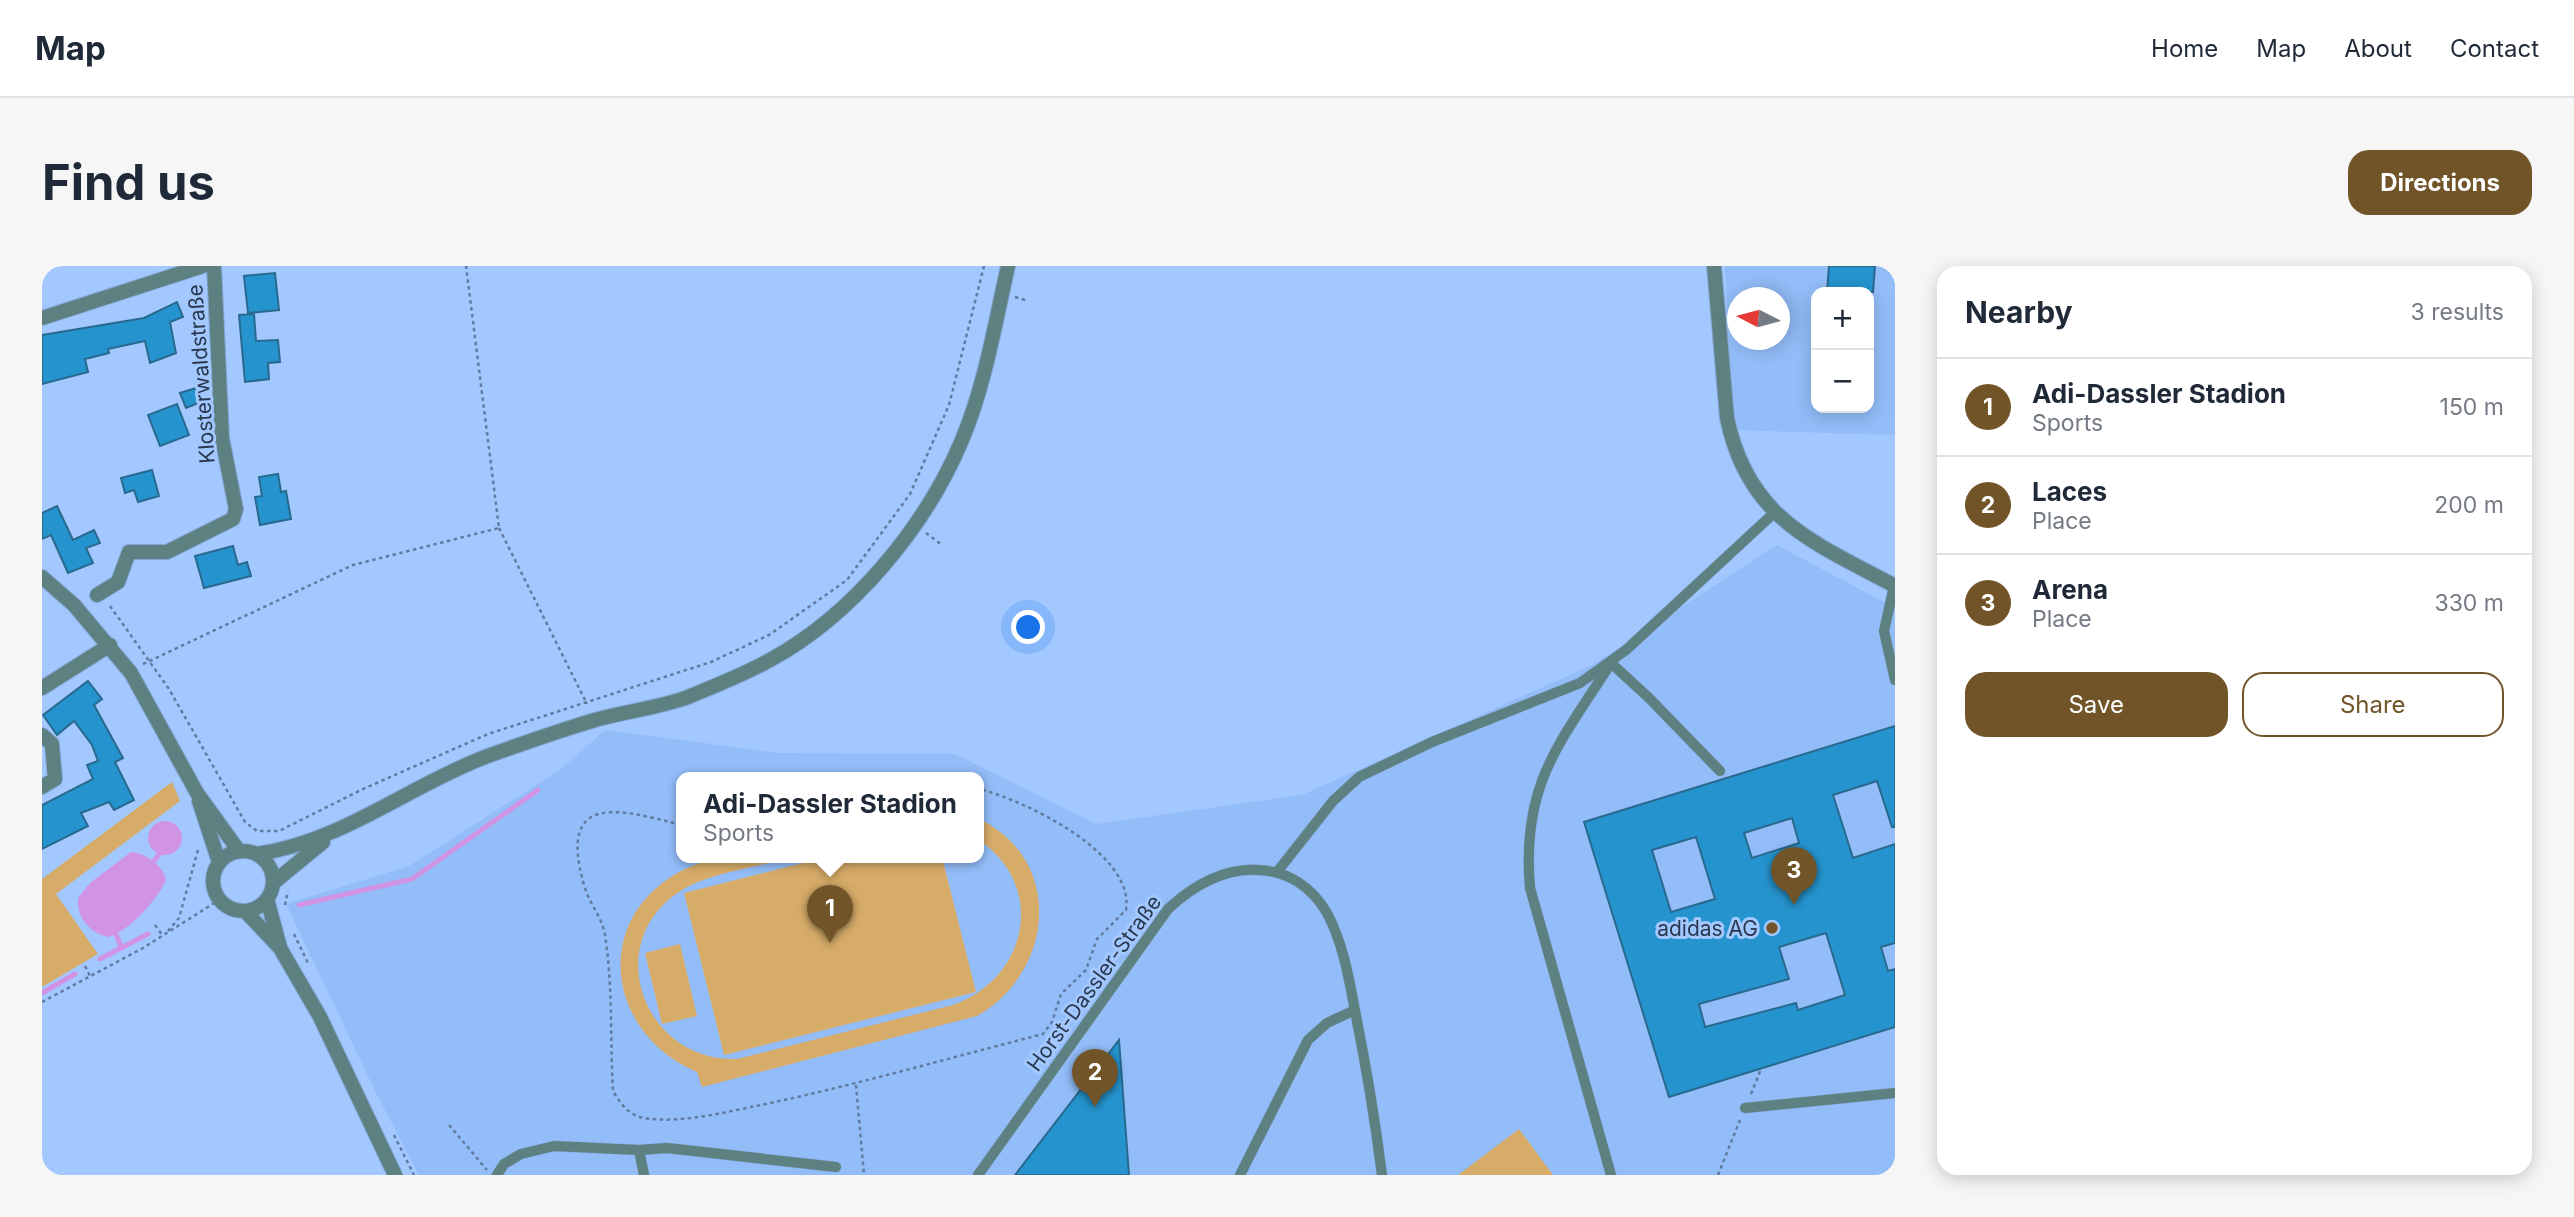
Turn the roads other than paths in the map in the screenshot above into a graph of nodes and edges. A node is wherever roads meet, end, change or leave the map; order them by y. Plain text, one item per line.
1 (203, 266) edge
2 (214, 266) edge
3 (1008, 266) edge
4 (1714, 266) edge
5 (42, 318) edge
6 (1774, 513) junction
7 (42, 577) edge
8 (1894, 586) edge
9 (97, 595) road end
10 (110, 645) junction
11 (1611, 663) junction
12 (1895, 680) edge
13 (42, 688) edge
14 (42, 735) edge
15 (1720, 771) dead end
16 (42, 787) edge
17 (197, 793) junction
18 (338, 831) junction
19 (239, 850) junction
20 (257, 854) junction
21 (219, 862) junction
22 (1277, 872) junction
23 (273, 883) junction
24 (267, 899) junction
25 (245, 911) junction
26 (280, 948) junction
27 (1355, 1010) junction
28 (1895, 1093) edge
29 (1745, 1108) road end
30 (639, 1150) junction
31 (836, 1167) dead end
32 (395, 1175) edge
33 (497, 1175) edge
34 (644, 1175) edge
35 (978, 1175) edge
36 (1240, 1175) edge
37 (1382, 1175) edge
38 (1611, 1175) edge

1 - 5 street
2 - 9 street, Klosterwaldstraße
3 - 18 street
4 - 6 street
6 - 8 street
6 - 11 lane
7 - 10 street
8 - 12 lane
10 - 13 street
10 - 17 street
11 - 15 lane
11 - 22 lane
11 - 38 lane
14 - 16 street
17 - 19 street
17 - 21 street
18 - 20 street
18 - 23 street
19 - 20 street
19 - 21 street
20 - 23 street
21 - 25 street
22 - 27 lane, Horst-Dassler-Straße
22 - 35 lane, Horst-Dassler-Straße
23 - 24 street
24 - 25 street
24 - 26 street
25 - 26 street
26 - 32 street
27 - 36 lane
27 - 37 lane, Horst-Dassler-Straße
28 - 29 lane
30 - 31 lane
30 - 33 lane
30 - 34 lane

